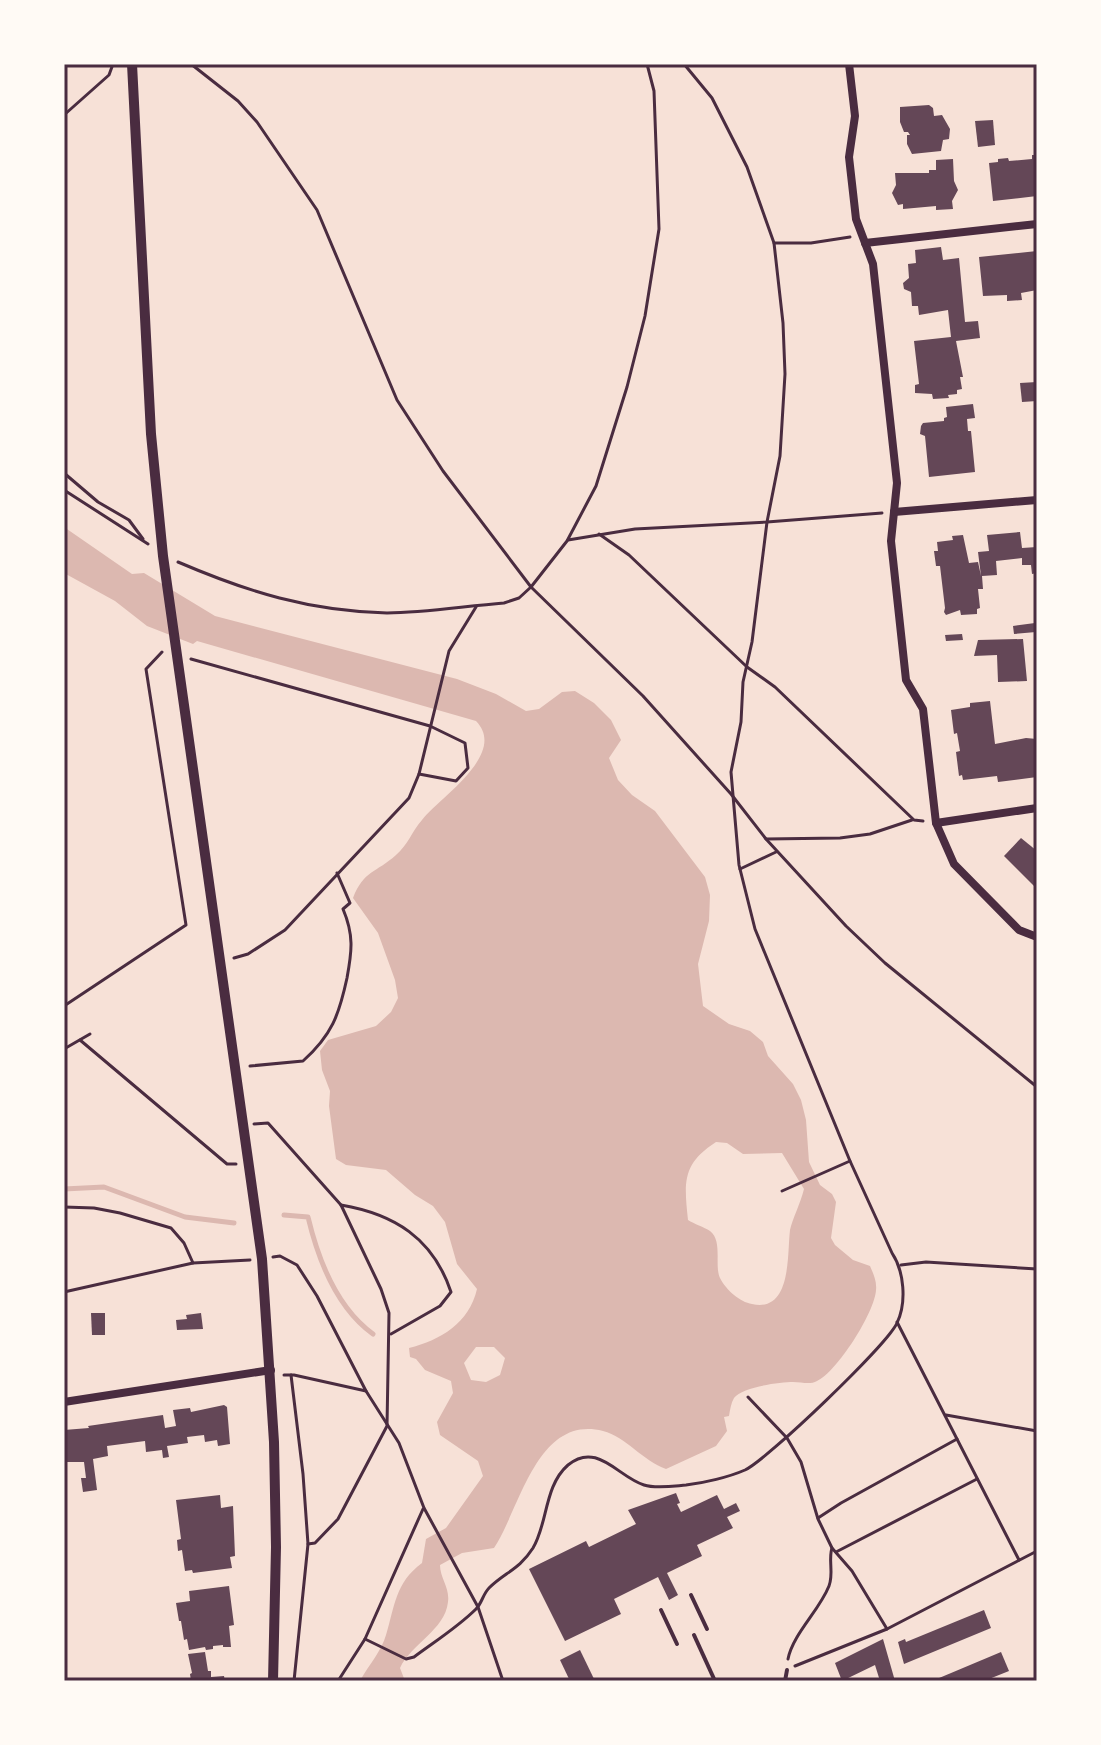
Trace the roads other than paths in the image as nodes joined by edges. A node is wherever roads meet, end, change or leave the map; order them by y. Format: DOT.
graph roads {
  1 [pos="132,64"];
  2 [pos="849,64"];
  3 [pos="1037,224"];
  4 [pos="864,239"];
  5 [pos="1037,500"];
  6 [pos="894,512"];
  7 [pos="1037,808"];
  8 [pos="936,823"];
  9 [pos="1037,937"];
  10 [pos="271,1373"];
  11 [pos="64,1402"];
  12 [pos="691,1595"];
  13 [pos="661,1610"];
  14 [pos="707,1629"];
  15 [pos="694,1635"];
  16 [pos="677,1644"];
  17 [pos="787,1670"];
  18 [pos="714,1680"];
  19 [pos="273,1681"];
  20 [pos="785,1681"];
  1 -- 10 [label="street"];
  2 -- 4 [label="street"];
  3 -- 4 [label="street"];
  4 -- 6 [label="street"];
  5 -- 6 [label="street"];
  6 -- 8 [label="street"];
  7 -- 8 [label="street"];
  8 -- 9 [label="street"];
  10 -- 11 [label="street"];
  10 -- 19 [label="street"];
  12 -- 14 [label="lane"];
  13 -- 16 [label="lane"];
  15 -- 18 [label="lane"];
  17 -- 20 [label="lane"];
}
